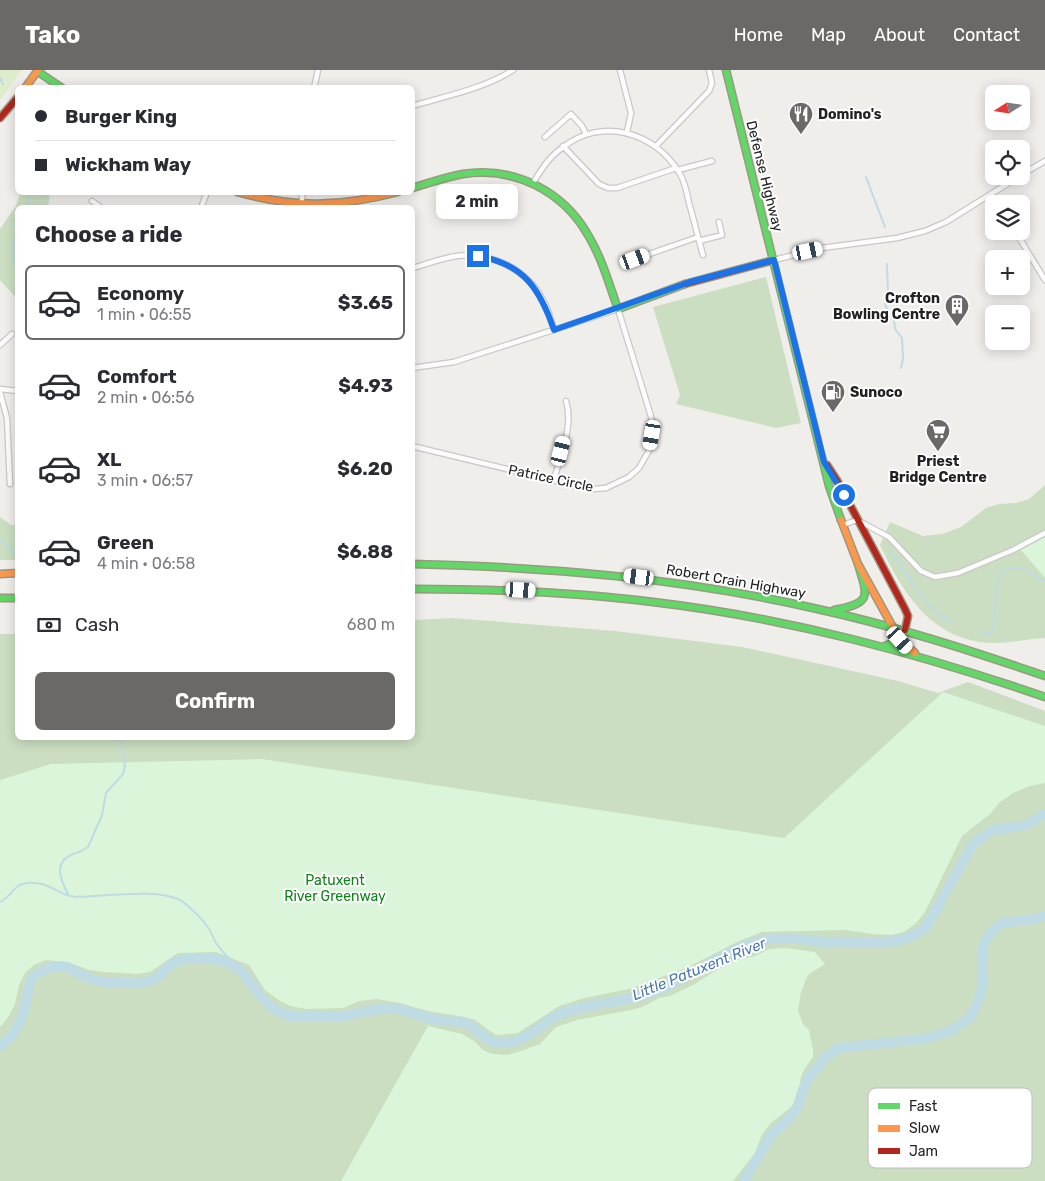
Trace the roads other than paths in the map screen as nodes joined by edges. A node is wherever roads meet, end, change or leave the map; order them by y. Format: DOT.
graph roads {
  1 [pos="37,70"];
  2 [pos="318,70"];
  3 [pos="513,70"];
  4 [pos="620,70"];
  5 [pos="709,70"];
  6 [pos="726,70"];
  7 [pos="26,85"];
  8 [pos="58,85"];
  9 [pos="315,85"];
  10 [pos="15,100"];
  11 [pos="415,105"];
  12 [pos="0,118"];
  13 [pos="626,132"];
  14 [pos="586,134"];
  15 [pos="545,137"];
  16 [pos="564,146"];
  17 [pos="656,146"];
  18 [pos="712,161"];
  19 [pos="1045,161"];
  20 [pos="677,169"];
  21 [pos="1030,170"];
  22 [pos="532,183"];
  23 [pos="1006,185"];
  24 [pos="415,187"];
  25 [pos="992,193"];
  26 [pos="248,195"];
  27 [pos="302,195"];
  28 [pos="386,195"];
  29 [pos="92,200"];
  30 [pos="98,205"];
  31 [pos="302,205"];
  32 [pos="329,205"];
  33 [pos="329,205"];
  34 [pos="719,222"];
  35 [pos="699,239"];
  36 [pos="1021,240"];
  37 [pos="703,255"];
  38 [pos="635,259"];
  39 [pos="774,260"];
  40 [pos="415,267"];
  41 [pos="1045,280"];
  42 [pos="618,308"];
  43 [pos="554,330"];
  44 [pos="12,334"];
  45 [pos="0,345"];
  46 [pos="415,368"];
  47 [pos="0,391"];
  48 [pos="15,391"];
  49 [pos="566,401"];
  50 [pos="415,447"];
  51 [pos="824,462"];
  52 [pos="554,480"];
  53 [pos="10,484"];
  54 [pos="857,520"];
  55 [pos="843,525"];
  56 [pos="1045,533"];
  57 [pos="415,564"];
  58 [pos="858,564"];
  59 [pos="15,573"];
  60 [pos="0,574"];
  61 [pos="415,589"];
  62 [pos="0,598"];
  63 [pos="15,598"];
  64 [pos="830,611"];
  65 [pos="892,626"];
  66 [pos="905,630"];
  67 [pos="900,640"];
  68 [pos="885,646"];
  69 [pos="919,655"];
  70 [pos="1045,676"];
  71 [pos="1045,697"];
  1 -- 7 [label="main road"];
  1 -- 8 [label="main road"];
  2 -- 9 [label="street"];
  3 -- 11 [label="street"];
  4 -- 13 [label="street"];
  5 -- 17 [label="street"];
  6 -- 39 [label="main road, Defense Highway"];
  10 -- 12 [label="main road"];
  13 -- 14 [label="street"];
  13 -- 17 [label="street"];
  14 -- 15 [label="street"];
  14 -- 16 [label="street"];
  16 -- 20 [label="street"];
  16 -- 22 [label="street"];
  17 -- 20 [label="street"];
  18 -- 20 [label="street"];
  19 -- 21 [label="street"];
  20 -- 35 [label="street"];
  22 -- 24 [label="main road"];
  22 -- 42 [label="main road"];
  23 -- 25 [label="street"];
  25 -- 39 [label="street"];
  26 -- 31 [label="main road"];
  27 -- 31 [label="street"];
  28 -- 32 [label="main road"];
  29 -- 30 [label="street"];
  31 -- 33 [label="main road"];
  34 -- 35 [label="street"];
  35 -- 37 [label="street"];
  35 -- 38 [label="street"];
  36 -- 41 [label="street"];
  39 -- 42 [label="main road"];
  39 -- 51 [label="main road, Defense Highway"];
  40 -- 43 [label="street"];
  42 -- 43 [label="street"];
  42 -- 52 [label="street, Patrice Circle"];
  43 -- 46 [label="street"];
  44 -- 45 [label="street"];
  47 -- 48 [label="street"];
  47 -- 53 [label="street"];
  49 -- 52 [label="street"];
  50 -- 52 [label="street, Patrice Circle"];
  51 -- 54 [label="main road, Defense Highway"];
  51 -- 55 [label="main road, Defense Highway"];
  54 -- 55 [label="street"];
  54 -- 56 [label="street"];
  54 -- 66 [label="main road, Defense Highway"];
  55 -- 58 [label="main road, Defense Highway"];
  57 -- 64 [label="main road, Robert Crain Highway"];
  58 -- 64 [label="main road"];
  58 -- 65 [label="main road, Defense Highway"];
  59 -- 60 [label="main road"];
  61 -- 68 [label="main road"];
  62 -- 63 [label="main road"];
  64 -- 65 [label="main road, Robert Crain Highway"];
  65 -- 66 [label="main road, Robert Crain Highway"];
  65 -- 67 [label="main road, Defense Highway"];
  66 -- 67 [label="main road"];
  66 -- 70 [label="main road, Robert Crain Highway"];
  67 -- 68 [label="main road"];
  67 -- 69 [label="main road, Defense Highway"];
  68 -- 69 [label="main road"];
  69 -- 71 [label="main road"];
}
